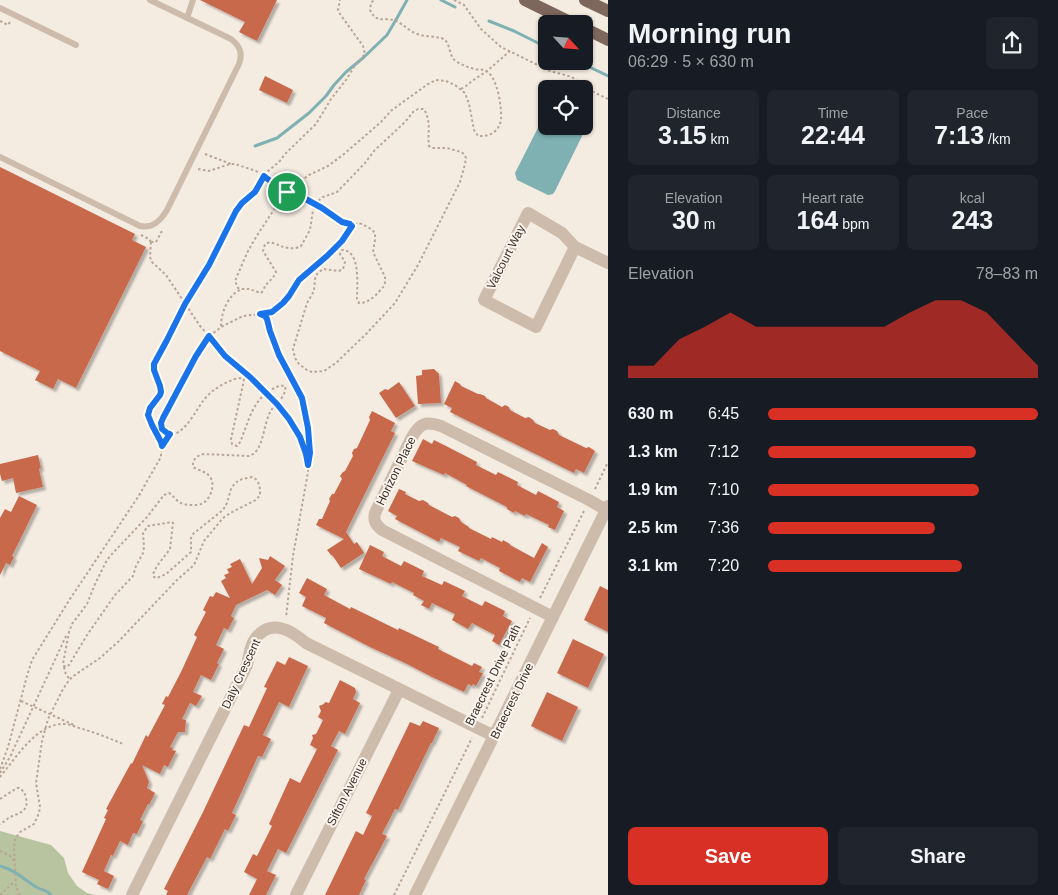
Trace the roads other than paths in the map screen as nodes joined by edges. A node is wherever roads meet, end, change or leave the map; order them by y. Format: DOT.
graph roads {
  1 [pos="150,0"];
  2 [pos="193,0"];
  3 [pos="525,0"];
  4 [pos="585,0"];
  5 [pos="0,8"];
  6 [pos="608,11"];
  7 [pos="556,15"];
  8 [pos="187,18"];
  9 [pos="593,32"];
  10 [pos="608,40"];
  11 [pos="76,45"];
  12 [pos="0,157"];
  13 [pos="575,247"];
  14 [pos="608,263"];
  15 [pos="607,509"];
  16 [pos="553,617"];
  17 [pos="398,690"];
  18 [pos="494,736"];
  19 [pos="132,895"];
  20 [pos="296,895"];
  21 [pos="415,895"];
  1 -- 8 [label="lane"];
  2 -- 8 [label="lane"];
  3 -- 7 [label="main road"];
  4 -- 6 [label="main road"];
  5 -- 11 [label="lane"];
  8 -- 12 [label="lane"];
  9 -- 10 [label="main road"];
  13 -- 13 [label="street, Valcourt Way"];
  13 -- 14 [label="street, Valcourt Way"];
  15 -- 16 [label="street, Braecrest Drive"];
  15 -- 16 [label="street, Horizon Place"];
  16 -- 18 [label="street, Braecrest Drive"];
  17 -- 18 [label="street, Daly Crescent"];
  17 -- 19 [label="street, Daly Crescent"];
  17 -- 20 [label="street, Sifton Avenue"];
  18 -- 21 [label="street, Braecrest Drive"];
}
